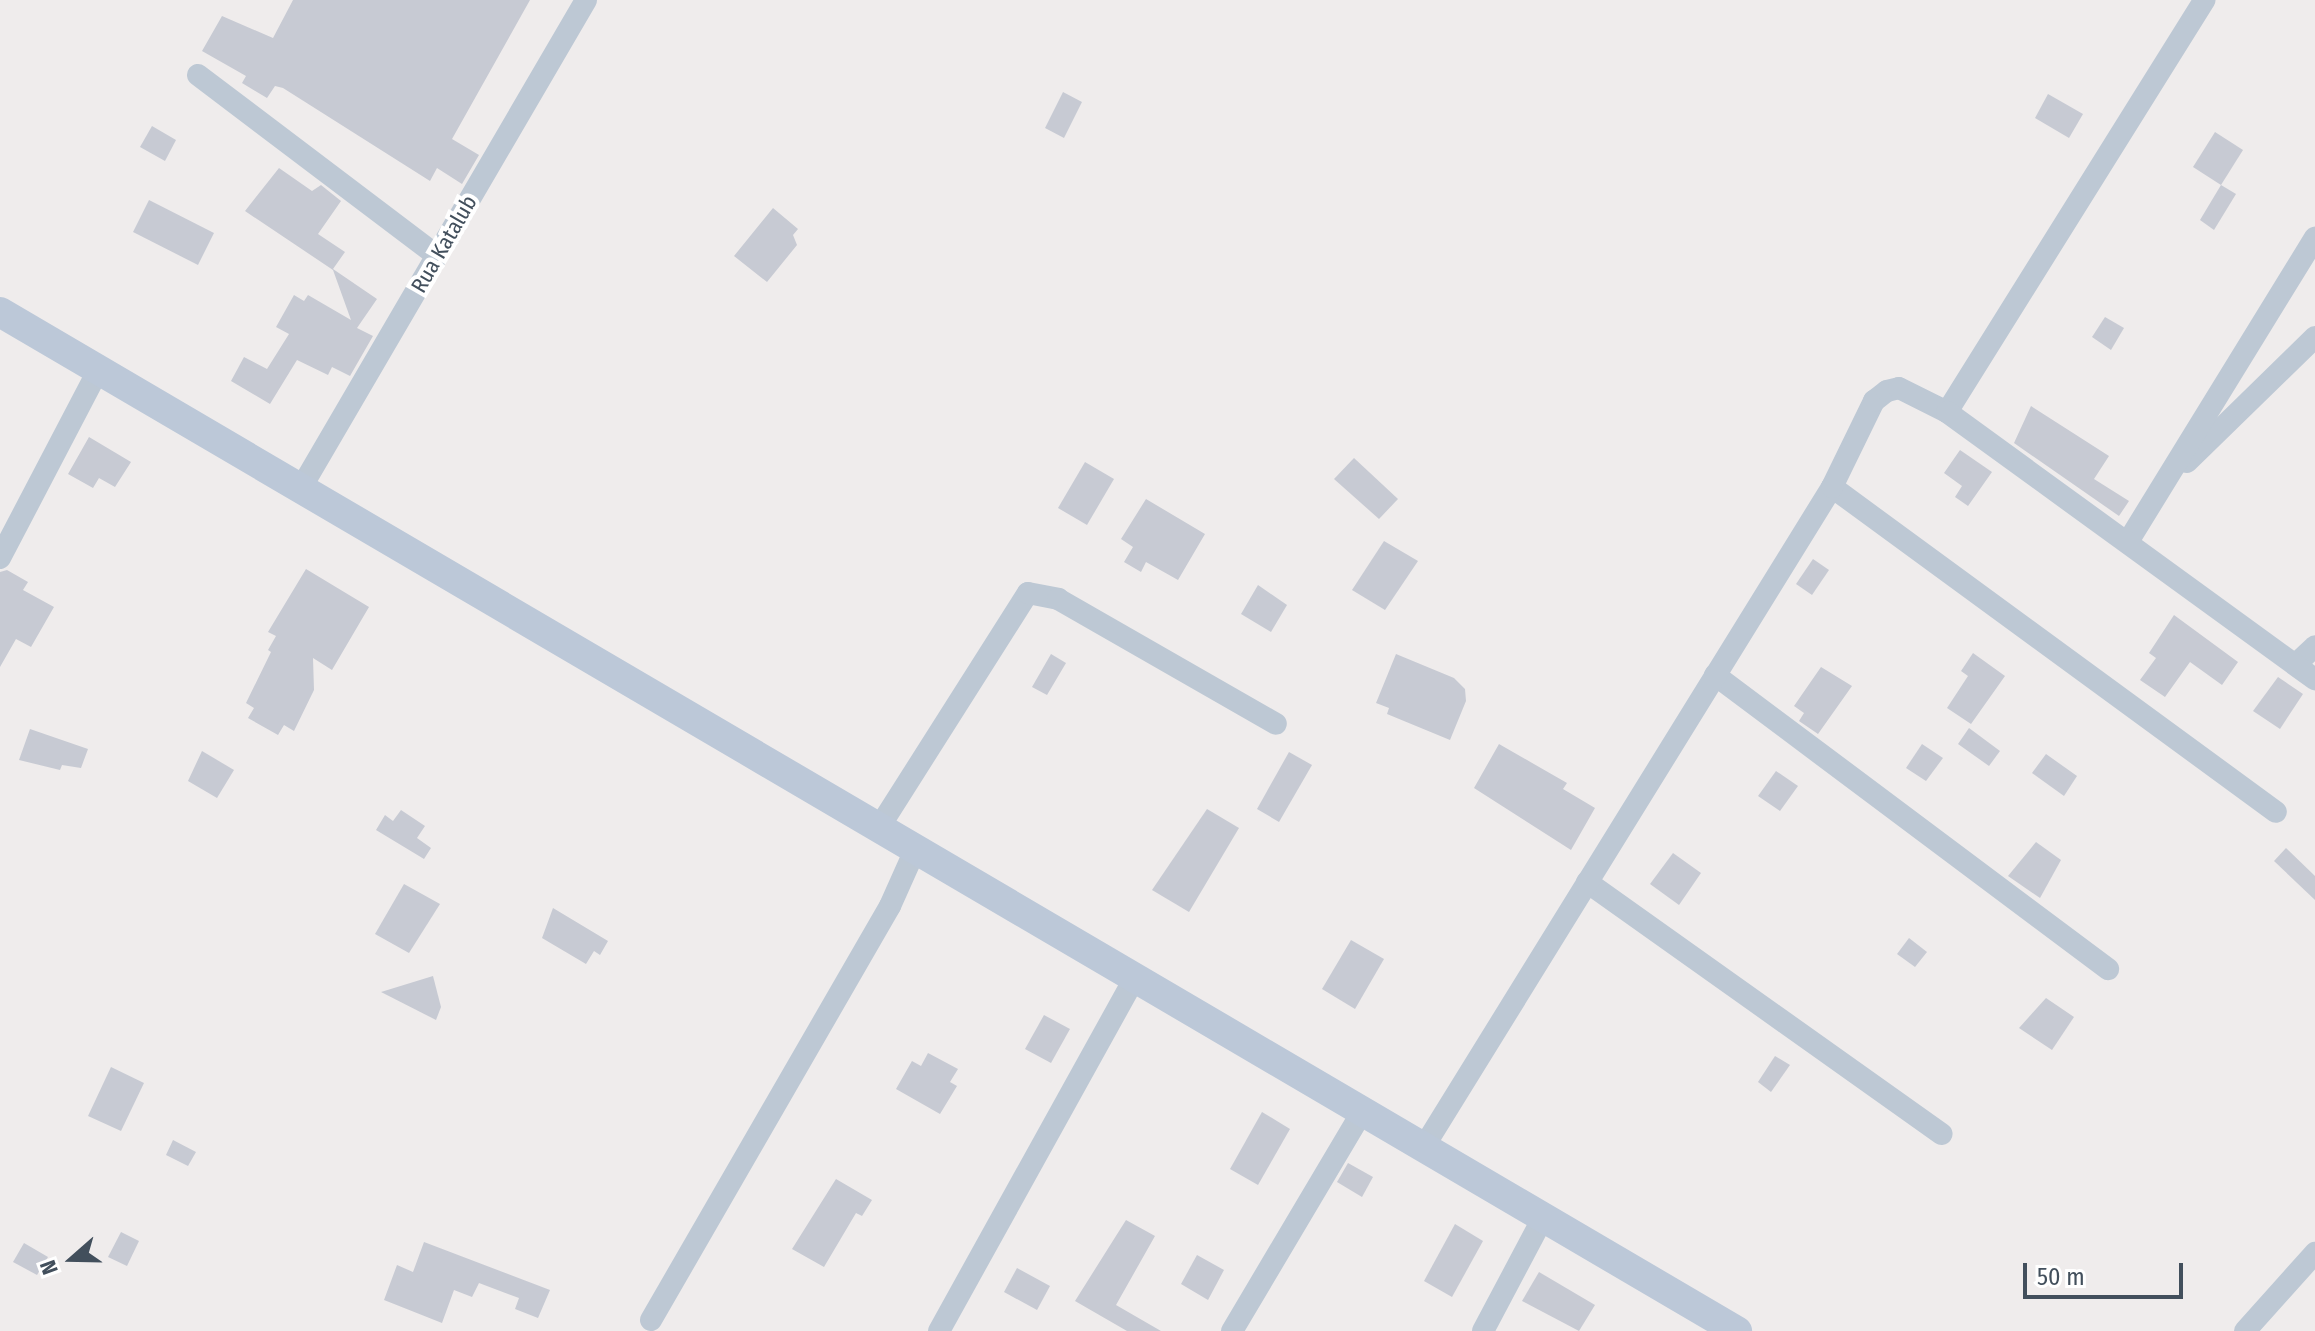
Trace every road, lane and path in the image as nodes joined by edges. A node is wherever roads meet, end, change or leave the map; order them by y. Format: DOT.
graph roads {
  1 [pos="586,0"];
  2 [pos="2204,0"];
  3 [pos="198,75"];
  4 [pos="2315,238"];
  5 [pos="437,256"];
  6 [pos="0,312"];
  7 [pos="2315,337"];
  8 [pos="99,369"];
  9 [pos="1947,412"];
  10 [pos="2163,485"];
  11 [pos="1832,487"];
  12 [pos="301,488"];
  13 [pos="2129,540"];
  14 [pos="0,558"];
  15 [pos="2315,646"];
  16 [pos="2296,664"];
  17 [pos="1715,675"];
  18 [pos="2315,679"];
  19 [pos="1276,724"];
  20 [pos="2276,812"];
  21 [pos="880,826"];
  22 [pos="915,850"];
  23 [pos="1587,882"];
  24 [pos="2108,969"];
  25 [pos="1136,976"];
  26 [pos="1364,1109"];
  27 [pos="1941,1134"];
  28 [pos="1425,1145"];
  29 [pos="1544,1216"];
  30 [pos="2315,1253"];
  31 [pos="651,1320"];
  32 [pos="939,1331"];
  33 [pos="1232,1331"];
  34 [pos="1483,1331"];
  35 [pos="1737,1331"];
  36 [pos="2245,1331"];
  1 -- 5 [label="street, Rua Katalub"];
  2 -- 9 [label="street"];
  3 -- 5 [label="street"];
  4 -- 10 [label="street"];
  5 -- 12 [label="street, Rua Katalub"];
  6 -- 8 [label="main road"];
  7 -- 10 [label="street"];
  8 -- 12 [label="main road"];
  8 -- 14 [label="street"];
  9 -- 11 [label="street"];
  9 -- 13 [label="street"];
  10 -- 13 [label="street"];
  11 -- 17 [label="street"];
  11 -- 20 [label="street"];
  12 -- 21 [label="main road"];
  13 -- 16 [label="street"];
  15 -- 16 [label="street"];
  16 -- 18 [label="street"];
  17 -- 23 [label="street"];
  17 -- 24 [label="street"];
  19 -- 21 [label="street"];
  21 -- 22 [label="main road"];
  22 -- 25 [label="main road"];
  22 -- 31 [label="street"];
  23 -- 27 [label="street"];
  23 -- 28 [label="street"];
  25 -- 26 [label="main road"];
  25 -- 32 [label="street"];
  26 -- 28 [label="main road"];
  26 -- 33 [label="street"];
  28 -- 29 [label="main road"];
  29 -- 34 [label="street"];
  29 -- 35 [label="main road"];
  30 -- 36 [label="street"];
}
